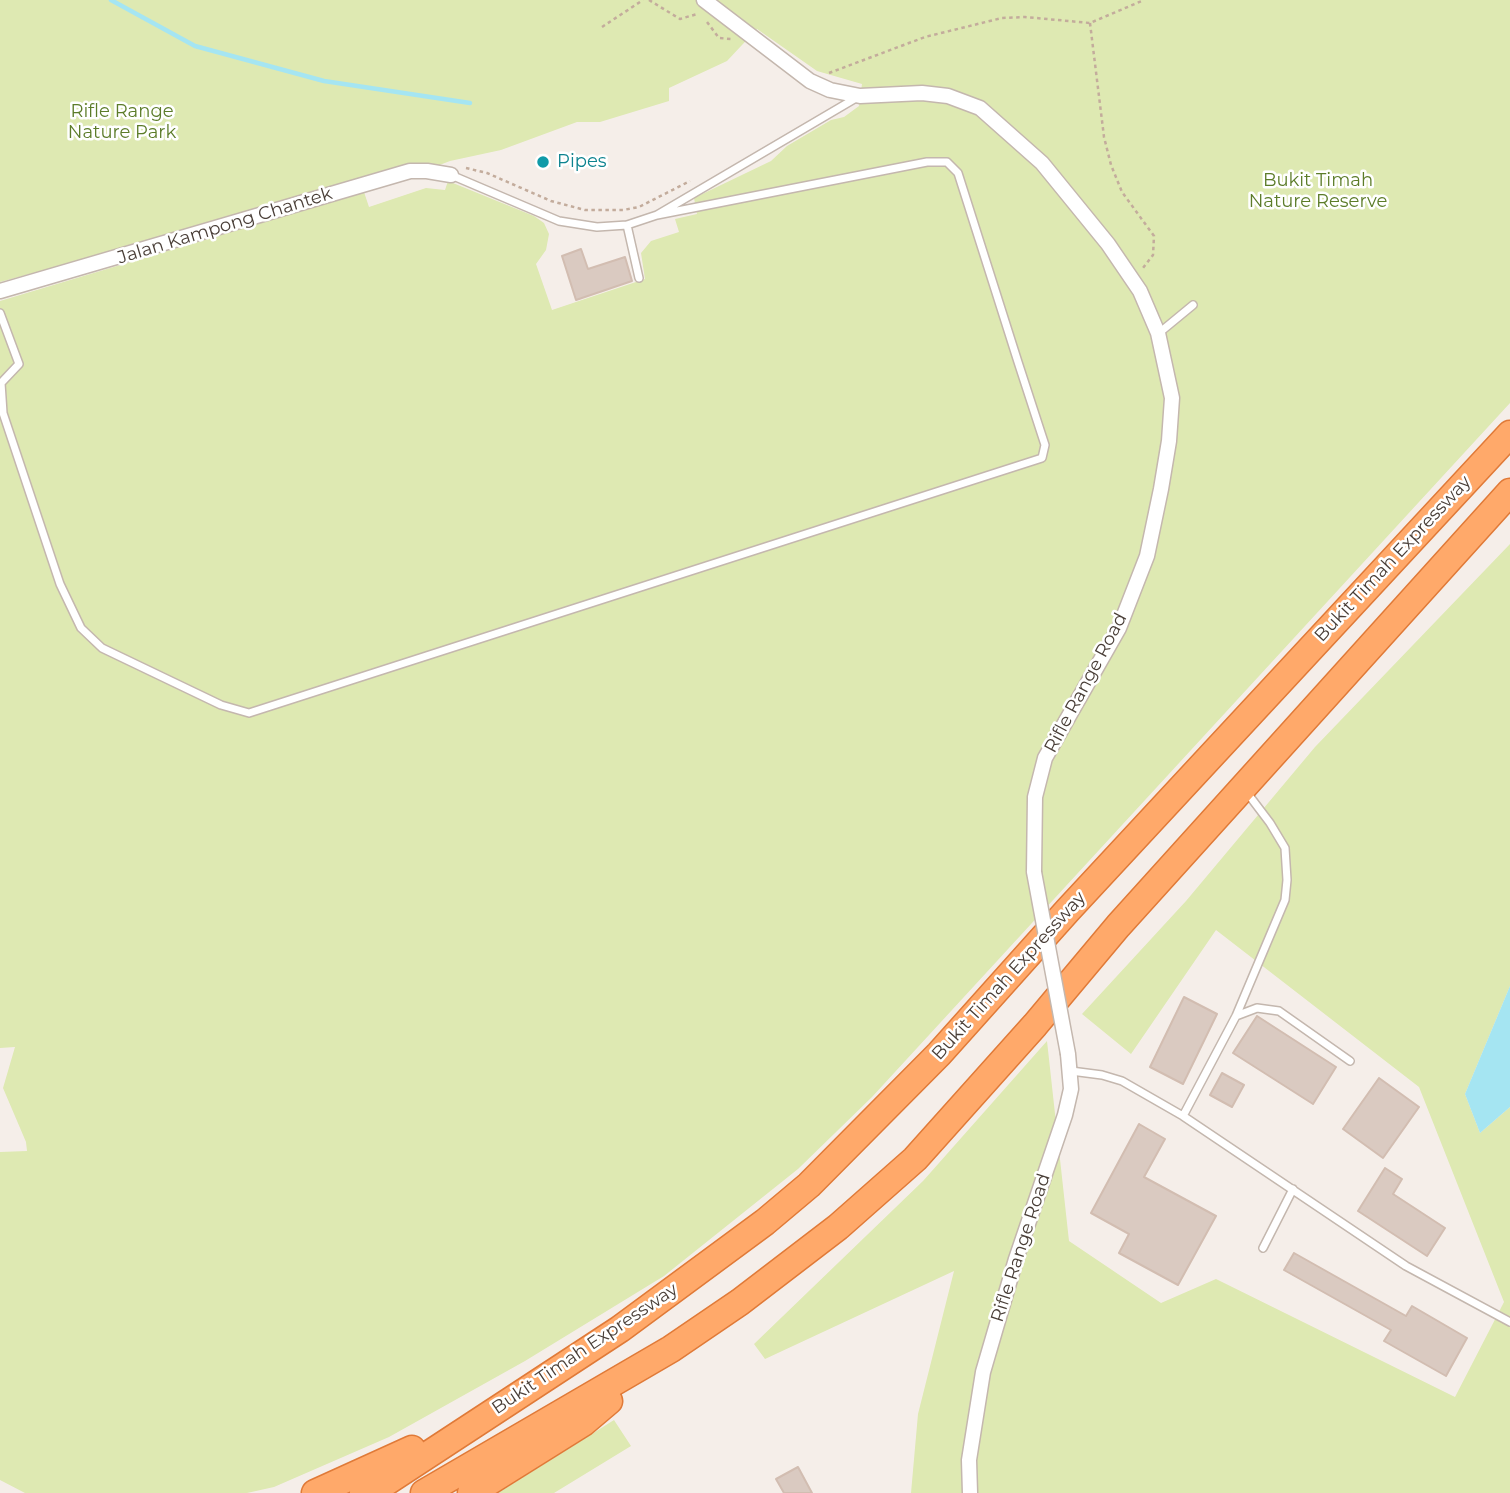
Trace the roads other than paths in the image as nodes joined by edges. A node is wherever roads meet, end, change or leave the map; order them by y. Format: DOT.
graph roads {
  1 [pos="704,0"];
  2 [pos="860,96"];
  3 [pos="449,174"];
  4 [pos="657,215"];
  5 [pos="627,225"];
  6 [pos="639,278"];
  7 [pos="0,291"];
  8 [pos="1193,305"];
  9 [pos="0,313"];
  10 [pos="1158,333"];
  11 [pos="1510,433"];
  12 [pos="1510,492"];
  13 [pos="1243,787"];
  14 [pos="1236,1016"];
  15 [pos="1350,1061"];
  16 [pos="1071,1070"];
  17 [pos="1183,1116"];
  18 [pos="1293,1189"];
  19 [pos="1263,1248"];
  20 [pos="1510,1322"];
  21 [pos="630,1375"];
  22 [pos="443,1444"];
  23 [pos="315,1493"];
  24 [pos="363,1493"];
  25 [pos="424,1493"];
  26 [pos="471,1493"];
  27 [pos="970,1493"];
  1 -- 2 [label="street, Rifle Range Road"];
  2 -- 4 [label="lane"];
  2 -- 10 [label="street, Rifle Range Road"];
  3 -- 5 [label="lane"];
  3 -- 7 [label="street, Jalan Kampong Chantek"];
  4 -- 5 [label="lane"];
  4 -- 9 [label="lane"];
  5 -- 6 [label="lane"];
  8 -- 10 [label="lane"];
  10 -- 16 [label="street, Rifle Range Road, bridge"];
  11 -- 22 [label="highway, Bukit Timah Expressway"];
  12 -- 13 [label="highway"];
  13 -- 14 [label="lane"];
  13 -- 21 [label="highway"];
  14 -- 15 [label="lane"];
  14 -- 17 [label="lane"];
  16 -- 17 [label="lane"];
  16 -- 27 [label="street, Rifle Range Road"];
  17 -- 18 [label="lane"];
  18 -- 19 [label="lane"];
  18 -- 20 [label="lane"];
  21 -- 25 [label="highway"];
  21 -- 26 [label="highway"];
  22 -- 23 [label="highway"];
  22 -- 24 [label="highway, Bukit Timah Expressway"];
}
